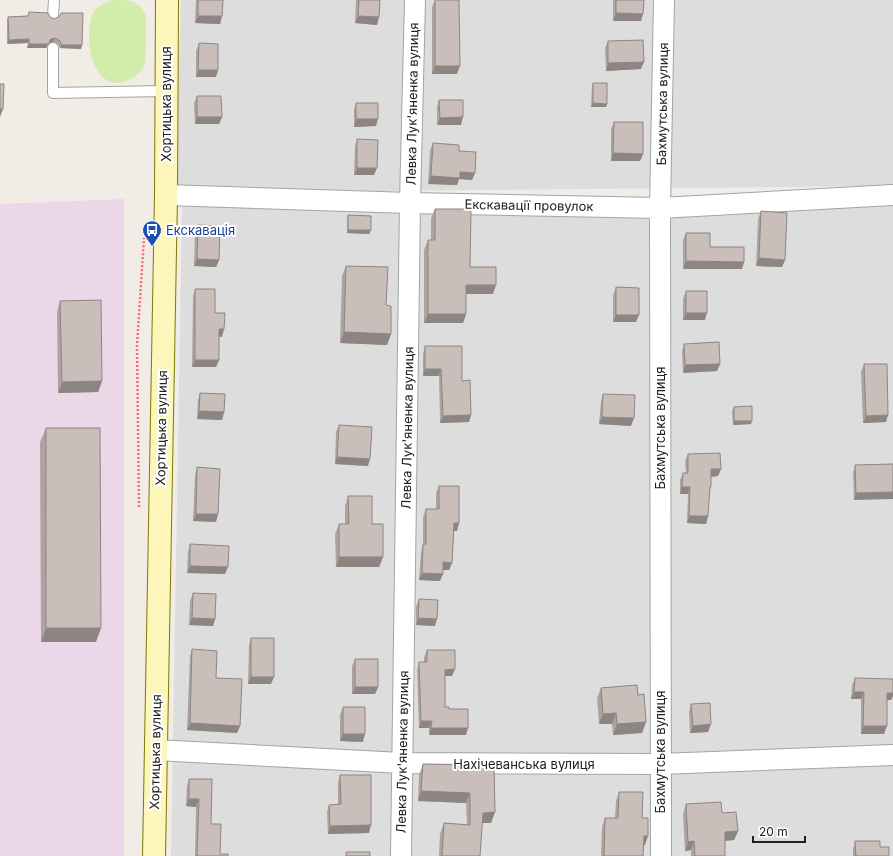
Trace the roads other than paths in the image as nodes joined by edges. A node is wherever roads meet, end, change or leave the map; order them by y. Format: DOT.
graph roads {
  1 [pos="54,0"];
  2 [pos="167,0"];
  3 [pos="415,0"];
  4 [pos="664,0"];
  5 [pos="53,16"];
  6 [pos="53,48"];
  7 [pos="166,91"];
  8 [pos="166,195"];
  9 [pos="893,195"];
  10 [pos="410,203"];
  11 [pos="660,208"];
  12 [pos="155,750"];
  13 [pos="893,754"];
  14 [pos="402,764"];
  15 [pos="660,764"];
  16 [pos="154,856"];
  17 [pos="401,856"];
  18 [pos="661,856"];
  1 -- 5 [label="lane"];
  2 -- 7 [label="street, Хортицька вулиця"];
  3 -- 10 [label="street, Левка Лук'яненка вулиця"];
  4 -- 11 [label="street, Бахмутська вулиця"];
  6 -- 7 [label="lane"];
  7 -- 8 [label="street, Хортицька вулиця"];
  8 -- 10 [label="street, Екскавації провулок"];
  8 -- 12 [label="street, Хортицька вулиця"];
  9 -- 11 [label="street, Екскавації провулок"];
  10 -- 11 [label="street, Екскавації провулок"];
  10 -- 14 [label="street, Левка Лук'яненка вулиця"];
  11 -- 15 [label="street, Бахмутська вулиця"];
  12 -- 14 [label="street, Нахічеванська вулиця"];
  12 -- 16 [label="street, Хортицька вулиця"];
  13 -- 15 [label="street, Нахічеванська вулиця"];
  14 -- 15 [label="street, Нахічеванська вулиця"];
  14 -- 17 [label="street, Левка Лук'яненка вулиця"];
  15 -- 18 [label="street, Бахмутська вулиця"];
}
